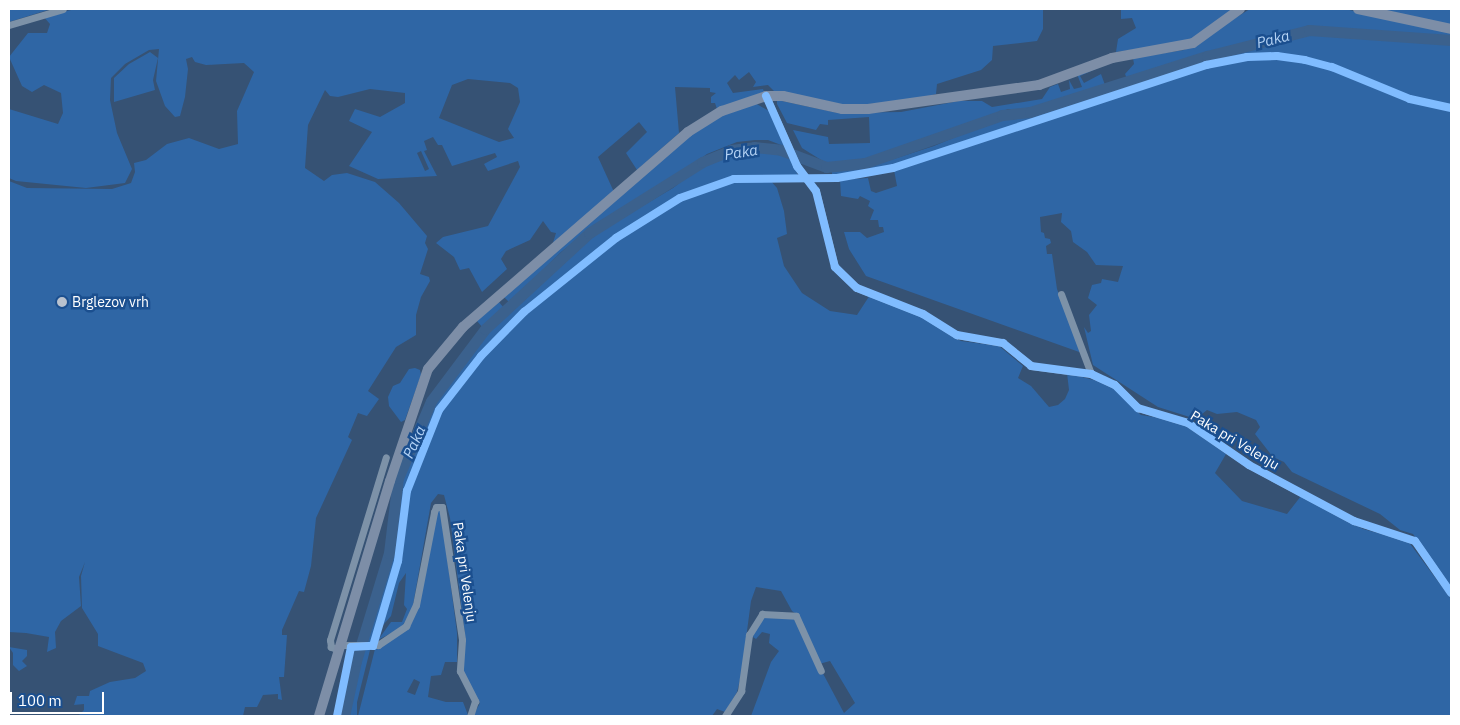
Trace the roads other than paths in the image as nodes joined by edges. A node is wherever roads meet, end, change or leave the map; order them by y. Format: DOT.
graph roads {
  1 [pos="63,9"];
  2 [pos="1240,9"];
  3 [pos="1358,9"];
  4 [pos="9,25"];
  5 [pos="1451,29"];
  6 [pos="766,96"];
  7 [pos="1061,294"];
  8 [pos="1091,374"];
  9 [pos="386,457"];
  10 [pos="1451,593"];
  11 [pos="340,648"];
  12 [pos="821,671"];
  13 [pos="319,716"];
  14 [pos="470,716"];
  15 [pos="725,716"];
  1 -- 4 [label="street"];
  2 -- 6 [label="main road"];
  3 -- 5 [label="main road"];
  6 -- 8 [label="street, Paka pri Velenju"];
  6 -- 11 [label="main road"];
  7 -- 8 [label="street"];
  8 -- 10 [label="street, Paka pri Velenju"];
  9 -- 11 [label="street"];
  11 -- 13 [label="main road"];
  11 -- 14 [label="street, Paka pri Velenju"];
  12 -- 15 [label="street"];
}
